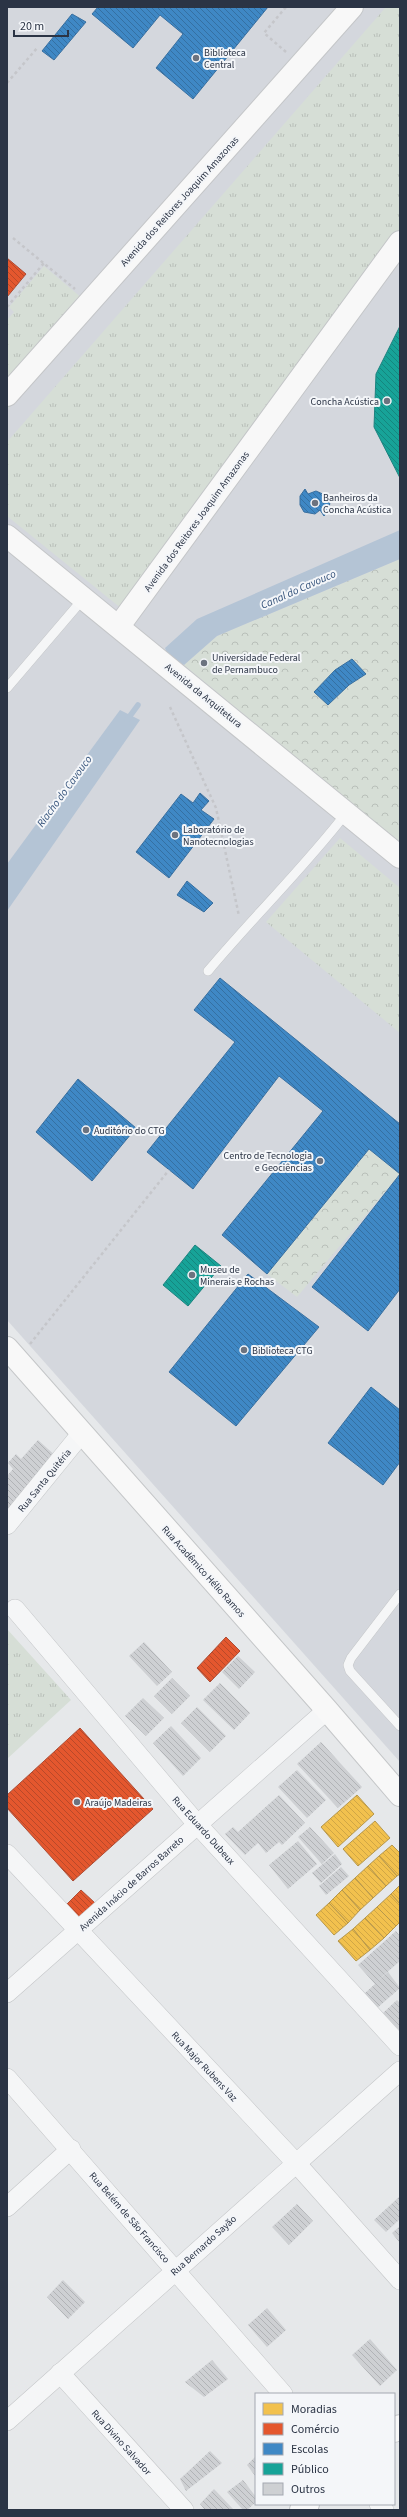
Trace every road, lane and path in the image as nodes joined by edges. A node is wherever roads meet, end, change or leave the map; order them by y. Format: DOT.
graph roads {
  1 [pos="286,7"];
  2 [pos="352,7"];
  3 [pos="38,47"];
  4 [pos="301,64"];
  5 [pos="7,83"];
  6 [pos="13,238"];
  7 [pos="400,242"];
  8 [pos="44,263"];
  9 [pos="89,301"];
  10 [pos="7,307"];
  11 [pos="7,396"];
  12 [pos="7,536"];
  13 [pos="84,598"];
  14 [pos="119,626"];
  15 [pos="7,688"];
  16 [pos="170,707"];
  17 [pos="347,812"];
  18 [pos="400,857"];
  19 [pos="242,930"];
  20 [pos="208,971"];
  21 [pos="169,1170"];
  22 [pos="12,1354"];
  23 [pos="81,1434"];
  24 [pos="7,1525"];
  25 [pos="400,1594"];
  26 [pos="15,1609"];
  27 [pos="327,1710"];
  28 [pos="400,1726"];
  29 [pos="400,1795"];
  30 [pos="197,1824"];
  31 [pos="7,1854"];
  32 [pos="77,1931"];
  33 [pos="7,1993"];
  34 [pos="400,2046"];
  35 [pos="400,2071"];
  36 [pos="7,2078"];
  37 [pos="71,2149"];
  38 [pos="296,2163"];
  39 [pos="7,2207"];
  40 [pos="176,2269"];
  41 [pos="400,2280"];
  42 [pos="60,2374"];
  43 [pos="282,2393"];
  44 [pos="7,2421"];
  45 [pos="184,2510"];
  1 -- 4 [label="path"];
  2 -- 4 [label="street, Avenida dos Reitores Joaquim Amazonas"];
  3 -- 5 [label="path"];
  4 -- 9 [label="street, Avenida dos Reitores Joaquim Amazonas"];
  6 -- 8 [label="path"];
  7 -- 14 [label="street, Avenida dos Reitores Joaquim Amazonas"];
  8 -- 9 [label="path"];
  8 -- 10 [label="path"];
  9 -- 11 [label="street, Avenida dos Reitores Joaquim Amazonas"];
  12 -- 13 [label="street, Avenida da Arquitetura"];
  13 -- 14 [label="street, Avenida da Arquitetura"];
  13 -- 15 [label="lane"];
  14 -- 17 [label="street, Avenida da Arquitetura"];
  16 -- 19 [label="path"];
  17 -- 18 [label="street, Avenida da Arquitetura"];
  17 -- 19 [label="lane"];
  19 -- 20 [label="lane"];
  21 -- 22 [label="path"];
  22 -- 23 [label="street, Rua Acadêmico Hélio Ramos"];
  23 -- 24 [label="street, Rua Santa Quitéria"];
  23 -- 27 [label="street, Rua Acadêmico Hélio Ramos"];
  25 -- 28 [label="lane"];
  26 -- 30 [label="street, Rua Eduardo Dubeux"];
  27 -- 29 [label="street, Rua Acadêmico Hélio Ramos"];
  27 -- 30 [label="street, Avenida Inácio de Barros Barreto"];
  30 -- 32 [label="street, Avenida Inácio de Barros Barreto"];
  30 -- 34 [label="street, Rua Eduardo Dubeux"];
  31 -- 32 [label="street, Rua Major Rubens Vaz"];
  32 -- 33 [label="street, Avenida Inácio de Barros Barreto"];
  32 -- 38 [label="street, Rua Major Rubens Vaz"];
  35 -- 38 [label="street, Rua Bernardo Sayão"];
  36 -- 37 [label="street, Rua Belém de São Francisco"];
  37 -- 39 [label="street"];
  37 -- 40 [label="street, Rua Belém de São Francisco"];
  38 -- 40 [label="street, Rua Bernardo Sayão"];
  38 -- 41 [label="street, Rua Major Rubens Vaz"];
  40 -- 42 [label="street, Rua Bernardo Sayão"];
  40 -- 43 [label="street, Rua Belém de São Francisco"];
  42 -- 44 [label="street, Rua Bernardo Sayão"];
  42 -- 45 [label="street, Rua Divino Salvador"];
}
